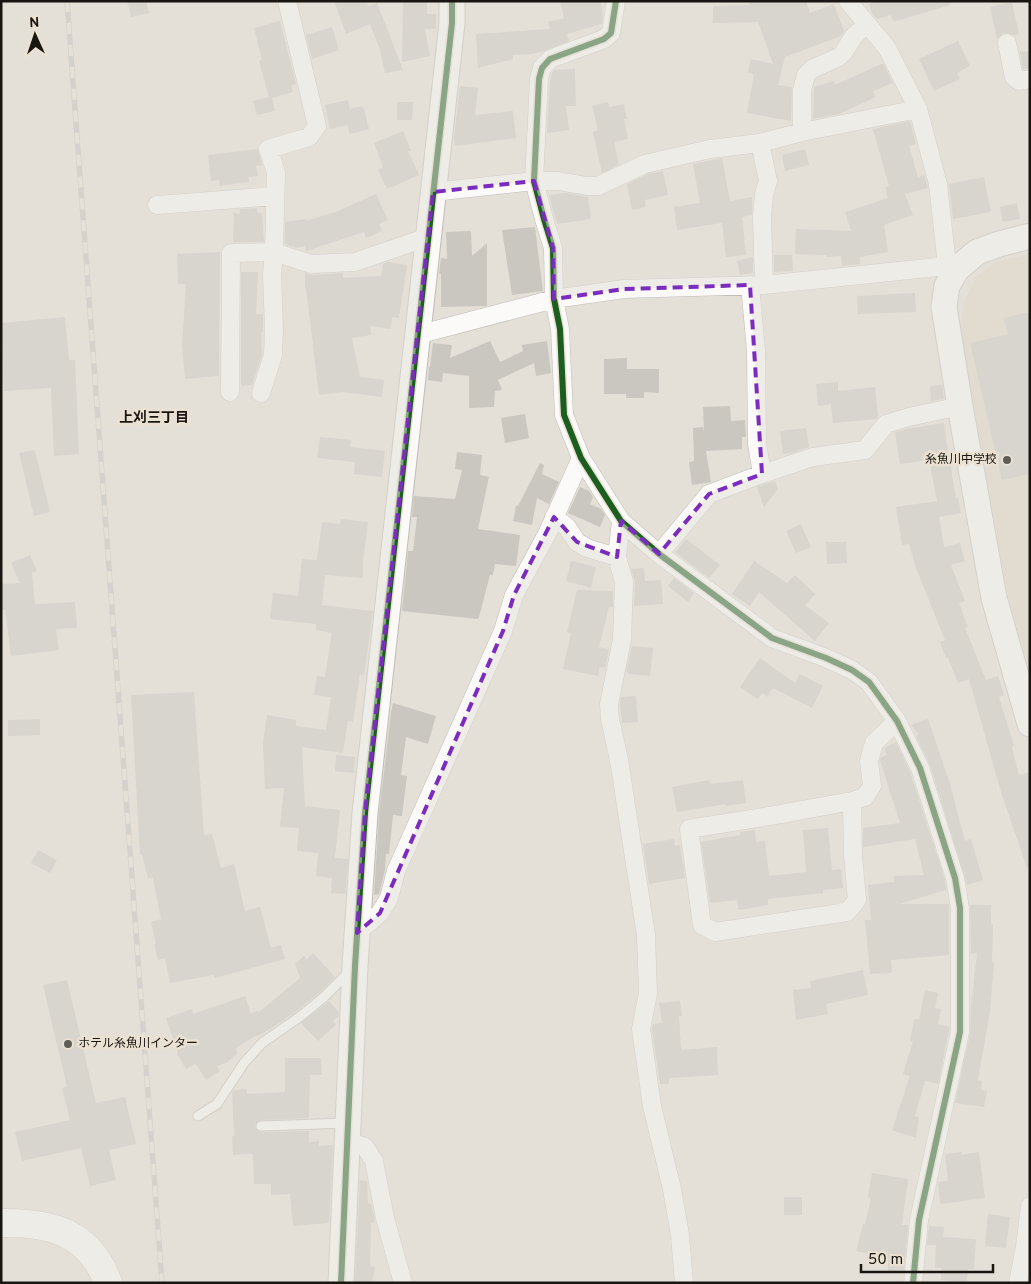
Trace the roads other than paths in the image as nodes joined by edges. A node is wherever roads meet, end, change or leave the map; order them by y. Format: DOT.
graph roads {
  1 [pos="452,1"];
  2 [pos="616,1"];
  3 [pos="848,1"];
  4 [pos="288,5"];
  5 [pos="867,24"];
  6 [pos="1008,43"];
  7 [pos="1030,78"];
  8 [pos="918,109"];
  9 [pos="802,132"];
  10 [pos="760,144"];
  11 [pos="534,181"];
  12 [pos="433,192"];
  13 [pos="276,196"];
  14 [pos="157,205"];
  15 [pos="1030,236"];
  16 [pos="428,237"];
  17 [pos="274,252"];
  18 [pos="952,267"];
  19 [pos="757,285"];
  20 [pos="554,299"];
  21 [pos="418,335"];
  22 [pos="230,392"];
  23 [pos="261,393"];
  24 [pos="960,406"];
  25 [pos="581,458"];
  26 [pos="762,474"];
  27 [pos="554,517"];
  28 [pos="622,521"];
  29 [pos="659,554"];
  30 [pos="617,558"];
  31 [pos="897,721"];
  32 [pos="1030,724"];
  33 [pos="852,801"];
  34 [pos="357,933"];
  35 [pos="355,966"];
  36 [pos="198,1116"];
  37 [pos="261,1126"];
  38 [pos="348,1132"];
  39 [pos="1030,1206"];
  40 [pos="1,1223"];
  41 [pos="108,1283"];
  42 [pos="341,1283"];
  43 [pos="403,1283"];
  44 [pos="684,1283"];
  45 [pos="913,1283"];
  46 [pos="1018,1283"];
  1 -- 12 [label="street"];
  2 -- 11 [label="street"];
  3 -- 5 [label="street"];
  4 -- 13 [label="street"];
  5 -- 8 [label="street"];
  5 -- 9 [label="street"];
  6 -- 7 [label="street"];
  8 -- 9 [label="street"];
  8 -- 18 [label="street"];
  9 -- 10 [label="street"];
  10 -- 11 [label="street"];
  10 -- 19 [label="street"];
  11 -- 12 [label="street"];
  11 -- 20 [label="street"];
  12 -- 16 [label="street"];
  13 -- 14 [label="street"];
  13 -- 17 [label="street"];
  15 -- 18 [label="street"];
  16 -- 17 [label="street"];
  16 -- 21 [label="street"];
  17 -- 22 [label="street"];
  17 -- 23 [label="street"];
  18 -- 19 [label="street"];
  18 -- 24 [label="street"];
  19 -- 20 [label="street"];
  19 -- 26 [label="street"];
  20 -- 21 [label="street"];
  20 -- 25 [label="street"];
  21 -- 34 [label="street"];
  24 -- 26 [label="street"];
  24 -- 32 [label="street"];
  25 -- 27 [label="street"];
  25 -- 28 [label="street"];
  26 -- 29 [label="street"];
  27 -- 30 [label="street"];
  27 -- 34 [label="street"];
  28 -- 29 [label="street"];
  28 -- 30 [label="street"];
  29 -- 31 [label="street"];
  30 -- 44 [label="street"];
  31 -- 33 [label="street"];
  31 -- 45 [label="street"];
  33 -- 33 [label="street"];
  34 -- 35 [label="street"];
  35 -- 36 [label="lane"];
  35 -- 38 [label="street"];
  37 -- 38 [label="lane"];
  38 -- 42 [label="street"];
  38 -- 43 [label="street"];
  39 -- 46 [label="street"];
  40 -- 41 [label="highway"];
}
